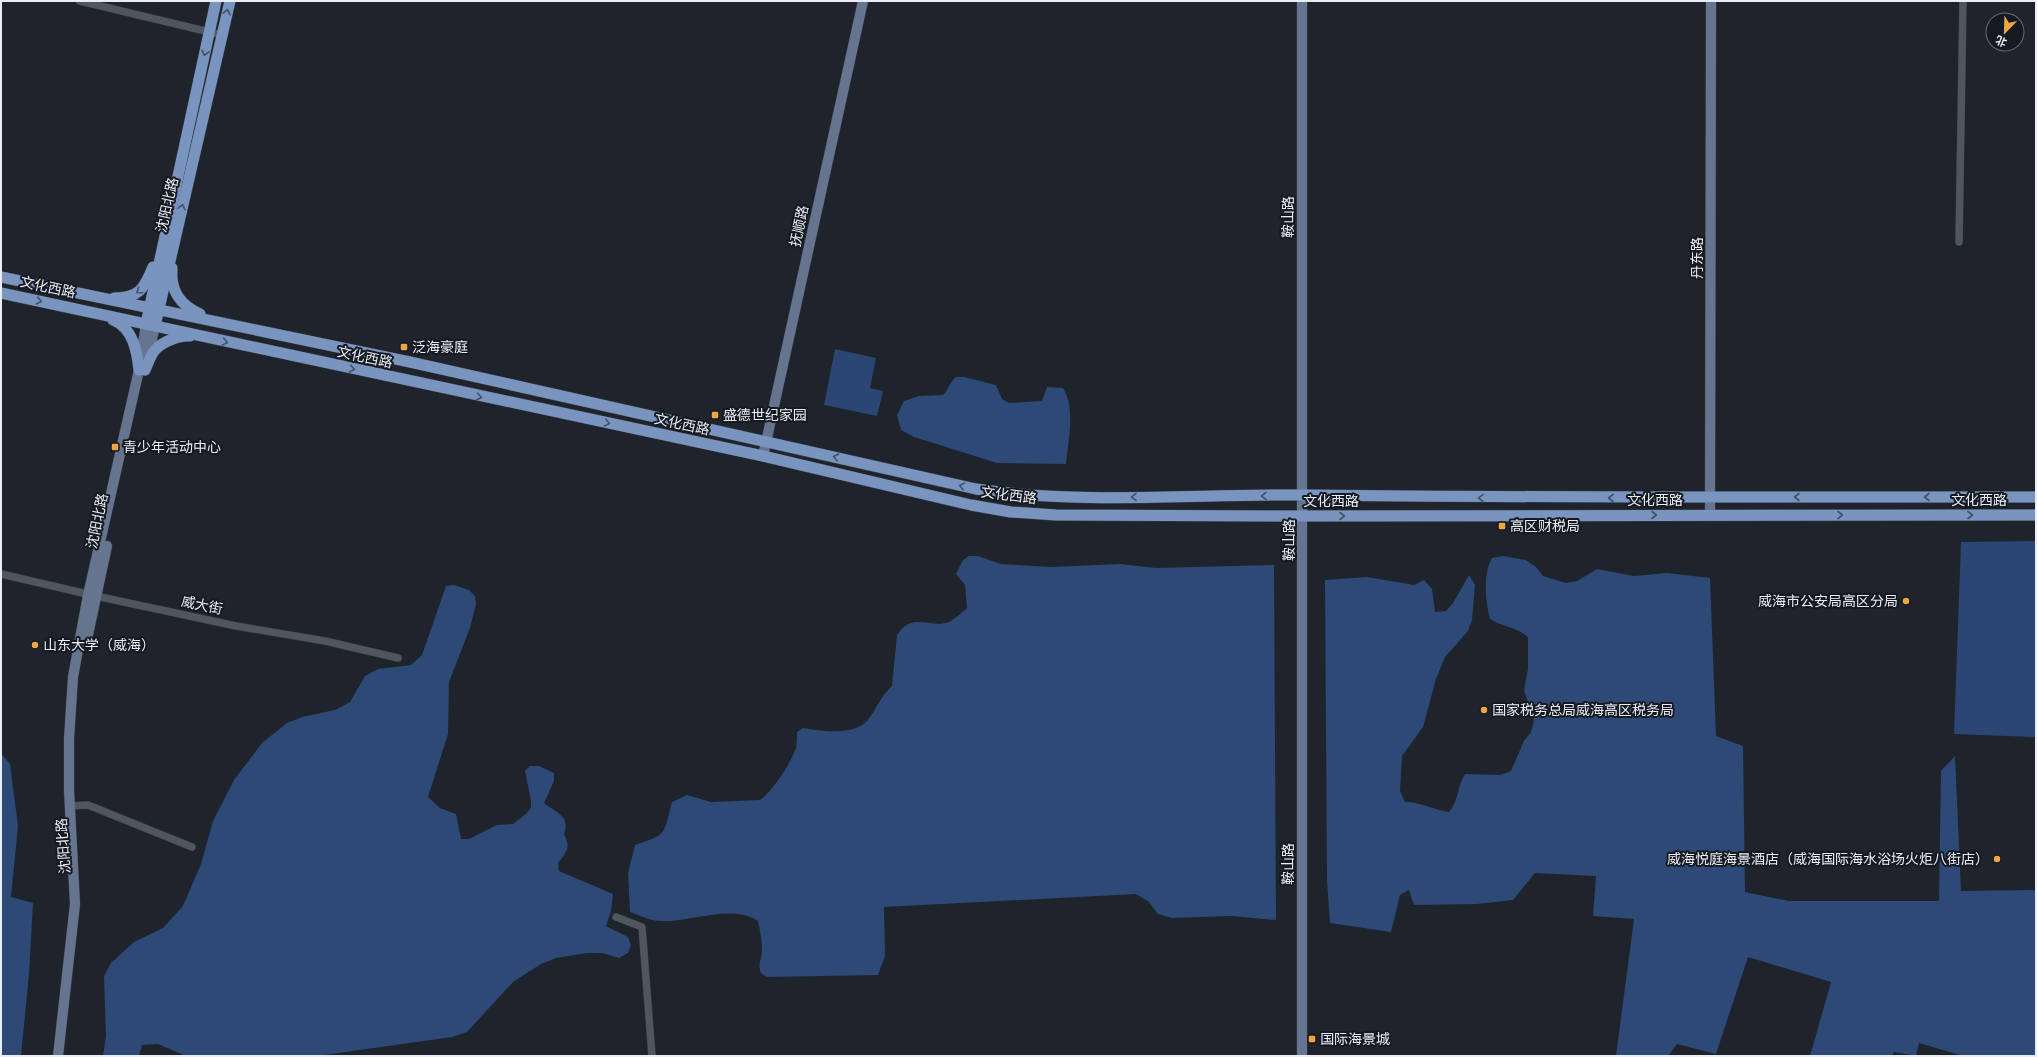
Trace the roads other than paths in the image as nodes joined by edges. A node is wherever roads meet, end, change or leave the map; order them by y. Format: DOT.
graph roads {
  1 [pos="80,1"];
  2 [pos="216,1"];
  3 [pos="230,1"];
  4 [pos="863,1"];
  5 [pos="1302,1"];
  6 [pos="1711,1"];
  7 [pos="1963,1"];
  8 [pos="209,31"];
  9 [pos="222,34"];
  10 [pos="1959,242"];
  11 [pos="168,245"];
  12 [pos="1,277"];
  13 [pos="1,293"];
  14 [pos="94,298"];
  15 [pos="154,309"];
  16 [pos="92,312"];
  17 [pos="215,321"];
  18 [pos="150,325"];
  19 [pos="209,338"];
  20 [pos="142,370"];
  21 [pos="768,442"];
  22 [pos="764,456"];
  23 [pos="1302,495"];
  24 [pos="1710,497"];
  25 [pos="2036,497"];
  26 [pos="1710,515"];
  27 [pos="2036,515"];
  28 [pos="1303,516"];
  29 [pos="1,574"];
  30 [pos="92,596"];
  31 [pos="398,658"];
  32 [pos="73,806"];
  33 [pos="192,847"];
  34 [pos="616,917"];
  35 [pos="58,1056"];
  36 [pos="64,1056"];
  37 [pos="652,1056"];
  38 [pos="1302,1056"];
  1 -- 8 [label="street"];
  2 -- 8 [label="main road, 沈阳北路"];
  9 -- 3 [label="main road, 沈阳北路, one-way"];
  4 -- 21 [label="main road, 抚顺路"];
  5 -- 23 [label="main road, 鞍山路"];
  6 -- 24 [label="main road, 丹东路"];
  7 -- 10 [label="street"];
  8 -- 9 [label="street"];
  8 -- 11 [label="main road, 沈阳北路, one-way"];
  11 -- 9 [label="main road, 沈阳北路, one-way"];
  11 -- 14 [label="main road, one-way"];
  11 -- 15 [label="main road, 沈阳北路"];
  11 -- 17 [label="main road"];
  12 -- 14 [label="main road, 文化西路"];
  13 -- 16 [label="main road, 文化西路, one-way"];
  14 -- 15 [label="main road, 文化西路"];
  15 -- 17 [label="main road, 文化西路"];
  15 -- 18 [label="main road, 沈阳北路"];
  16 -- 18 [label="main road, 文化西路"];
  16 -- 20 [label="main road"];
  17 -- 21 [label="main road, 文化西路"];
  18 -- 19 [label="main road, 文化西路"];
  18 -- 20 [label="main road, 沈阳北路"];
  19 -- 20 [label="main road"];
  19 -- 22 [label="main road, 文化西路, one-way"];
  20 -- 30 [label="main road, 沈阳北路"];
  21 -- 22 [label="main road, 抚顺路"];
  23 -- 21 [label="main road, 文化西路, one-way"];
  22 -- 28 [label="main road, 文化西路"];
  24 -- 23 [label="main road, 文化西路, one-way"];
  23 -- 28 [label="main road, 鞍山路"];
  25 -- 24 [label="main road, 文化西路, one-way"];
  24 -- 26 [label="main road, 丹东路"];
  26 -- 27 [label="main road, 文化西路, one-way"];
  28 -- 26 [label="main road, 文化西路, one-way"];
  28 -- 38 [label="main road, 鞍山路"];
  29 -- 30 [label="street, 威大街"];
  30 -- 31 [label="street, 威大街"];
  30 -- 32 [label="main road, 沈阳北路"];
  32 -- 33 [label="street"];
  32 -- 35 [label="main road, 沈阳北路"];
  32 -- 36 [label="main road, 沈阳北路"];
  34 -- 37 [label="street"];
}
